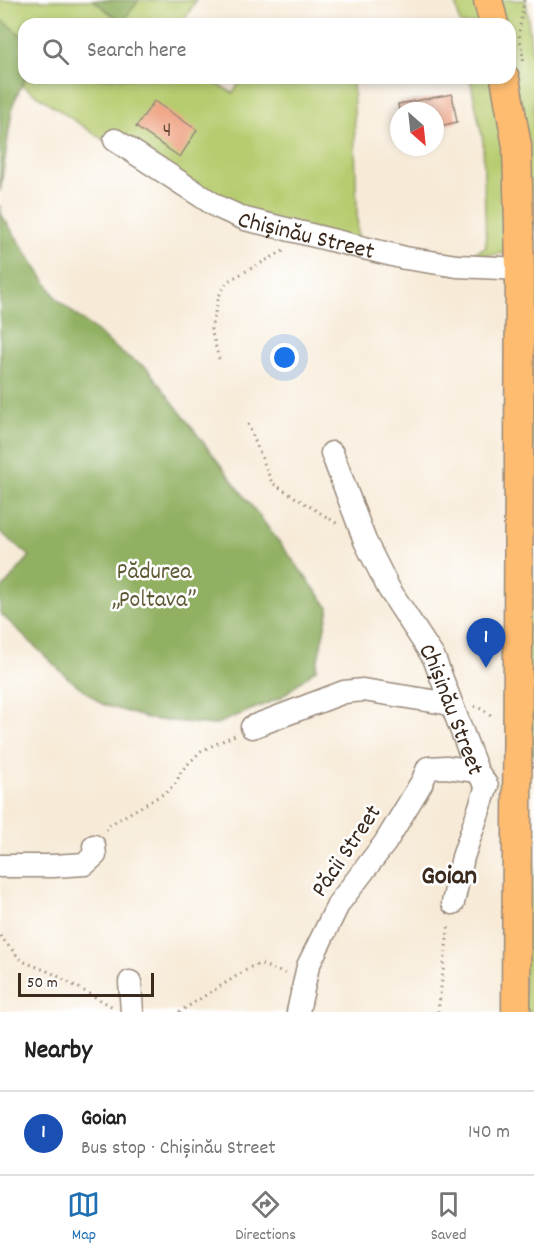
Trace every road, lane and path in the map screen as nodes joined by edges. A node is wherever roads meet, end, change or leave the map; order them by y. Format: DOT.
graph roads {
  1 [pos="488,0"];
  2 [pos="524,0"];
  3 [pos="492,18"];
  4 [pos="516,62"];
  5 [pos="515,84"];
  6 [pos="115,140"];
  7 [pos="309,235"];
  8 [pos="520,269"];
  9 [pos="219,359"];
  10 [pos="248,424"];
  11 [pos="332,453"];
  12 [pos="365,541"];
  13 [pos="451,704"];
  14 [pos="252,727"];
  15 [pos="482,778"];
  16 [pos="522,807"];
  17 [pos="94,846"];
  18 [pos="0,866"];
  19 [pos="453,903"];
  20 [pos="0,936"];
  21 [pos="305,981"];
  22 [pos="130,982"];
  23 [pos="126,1011"];
  24 [pos="179,1012"];
  25 [pos="298,1012"];
  26 [pos="438,1012"];
  27 [pos="516,1012"];
  1 -- 3 [label="main road"];
  2 -- 4 [label="path"];
  5 -- 8 [label="main road, Chișinău Street"];
  6 -- 7 [label="street, Chișinău Street"];
  7 -- 8 [label="street, Chișinău Street"];
  7 -- 9 [label="path"];
  8 -- 16 [label="main road, Chișinău Street"];
  10 -- 12 [label="path"];
  11 -- 12 [label="street, Chișinău Street"];
  12 -- 13 [label="street, Chișinău Street"];
  13 -- 14 [label="street"];
  13 -- 15 [label="street, Chișinău Street"];
  14 -- 17 [label="path"];
  15 -- 16 [label="street"];
  15 -- 19 [label="street, Chișinău Street"];
  15 -- 21 [label="street, Păcii Street"];
  16 -- 27 [label="main road, Chișinău Street"];
  17 -- 18 [label="street"];
  19 -- 26 [label="path"];
  20 -- 23 [label="path"];
  21 -- 24 [label="path"];
  21 -- 25 [label="street, Păcii Street"];
  22 -- 23 [label="street"];
}
